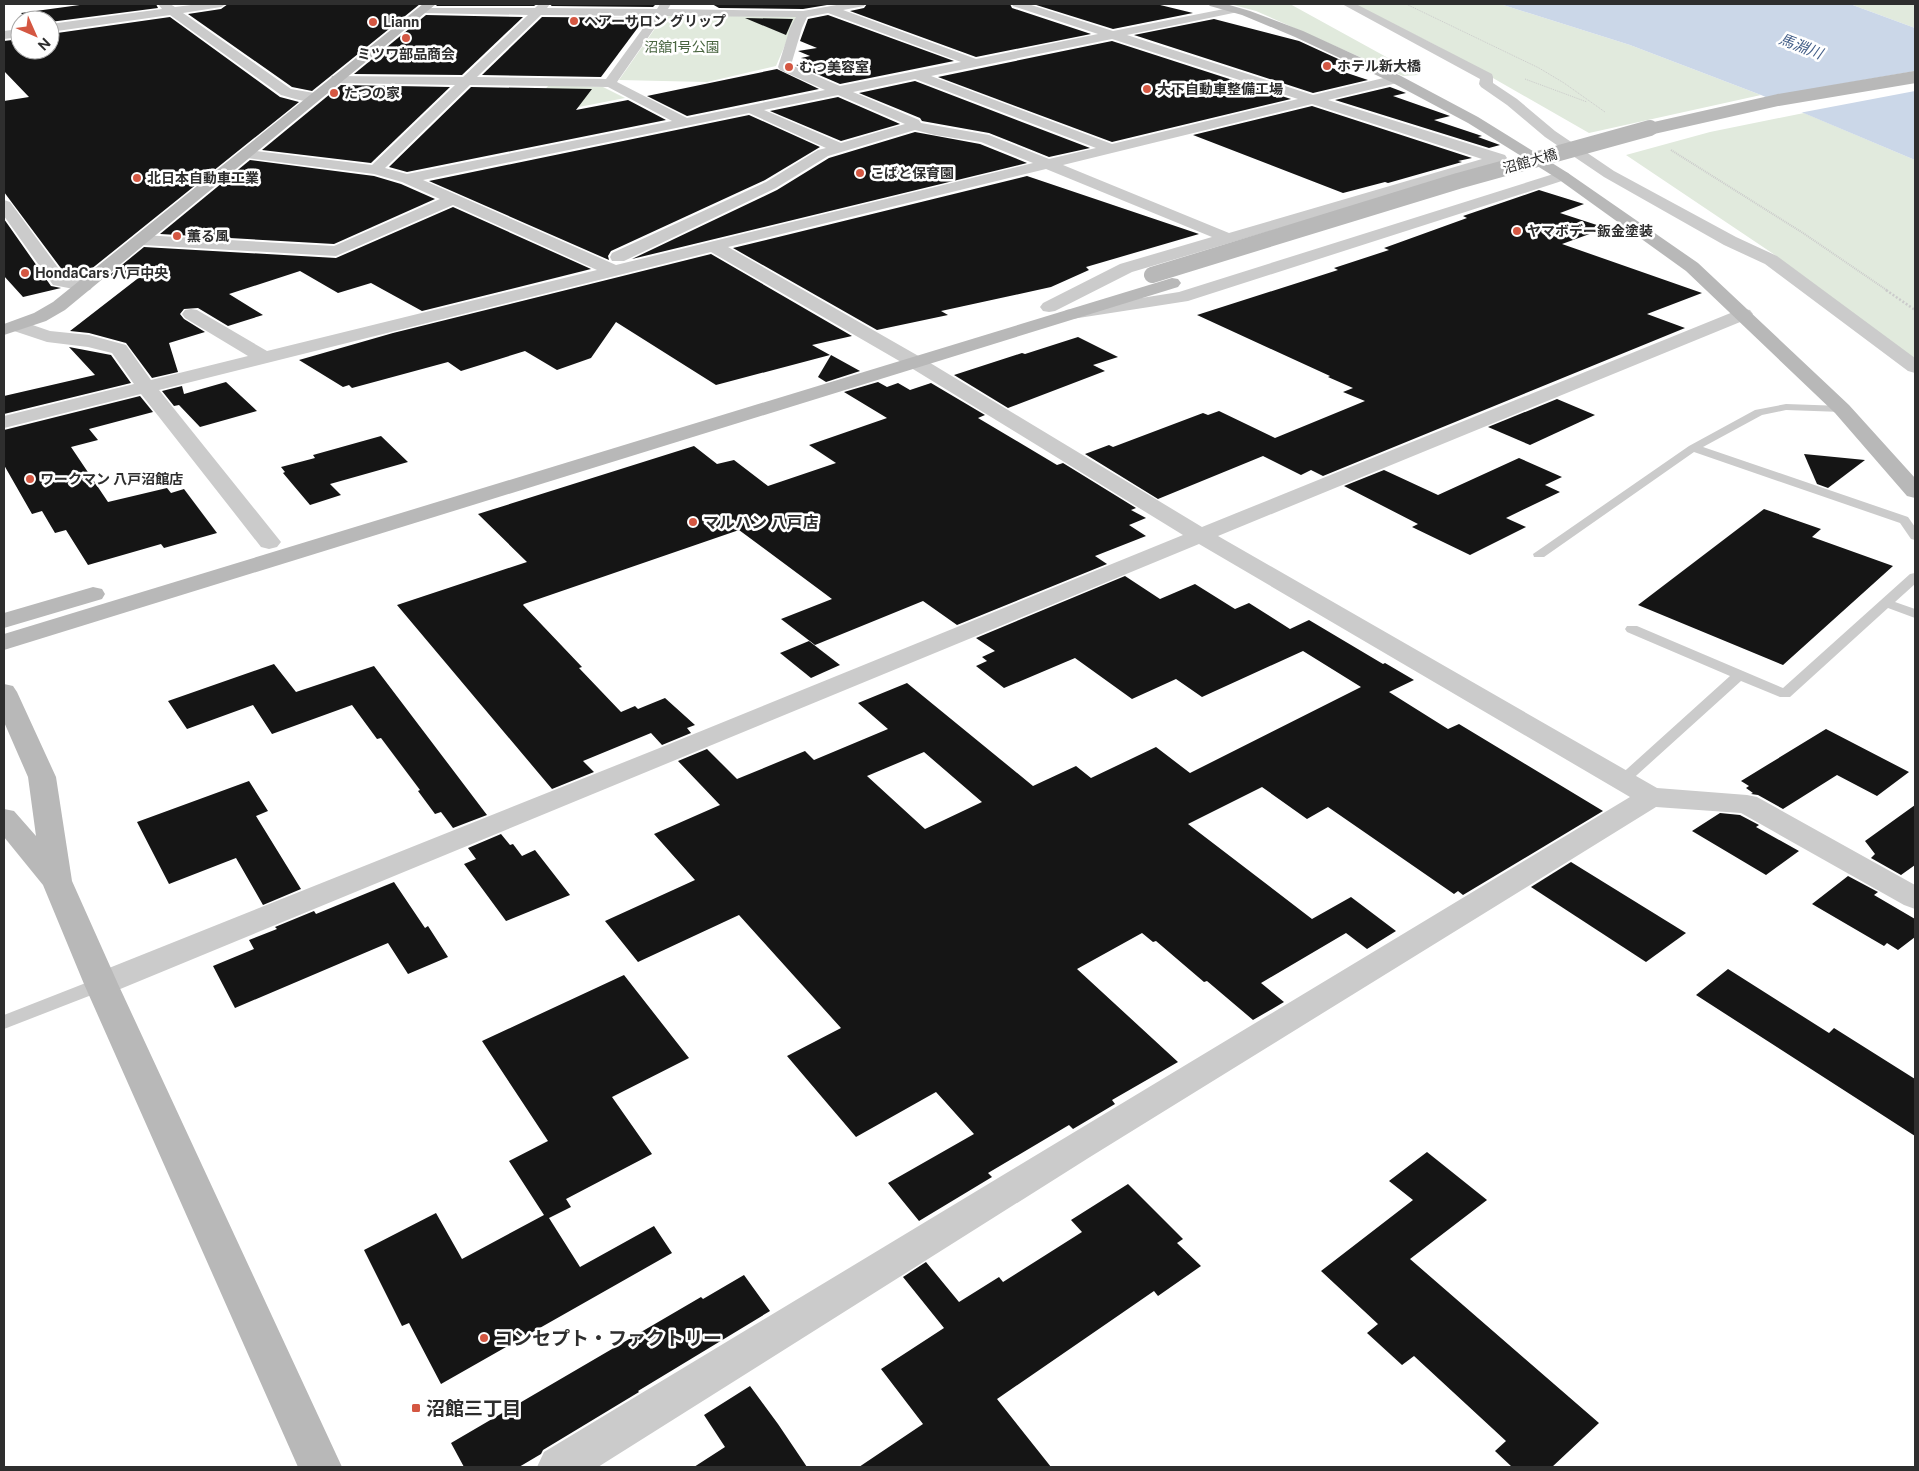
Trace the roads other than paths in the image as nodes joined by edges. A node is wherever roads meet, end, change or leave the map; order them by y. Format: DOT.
graph roads {
  1 [pos="221,4"];
  2 [pos="813,4"];
  3 [pos="860,4"];
  4 [pos="1017,4"];
  5 [pos="1214,4"];
  6 [pos="1348,4"];
  7 [pos="168,7"];
  8 [pos="426,7"];
  9 [pos="541,7"];
  10 [pos="663,8"];
  11 [pos="828,9"];
  12 [pos="1234,10"];
  13 [pos="803,14"];
  14 [pos="60,26"];
  15 [pos="1112,34"];
  16 [pos="972,62"];
  17 [pos="914,74"];
  18 [pos="1915,77"];
  19 [pos="338,79"];
  20 [pos="1396,79"];
  21 [pos="467,82"];
  22 [pos="610,83"];
  23 [pos="1915,84"];
  24 [pos="838,90"];
  25 [pos="315,97"];
  26 [pos="1312,99"];
  27 [pos="748,108"];
  28 [pos="682,121"];
  29 [pos="912,125"];
  30 [pos="839,148"];
  31 [pos="1111,149"];
  32 [pos="1521,150"];
  33 [pos="247,154"];
  34 [pos="1498,158"];
  35 [pos="1050,164"];
  36 [pos="375,170"];
  37 [pos="1563,176"];
  38 [pos="407,179"];
  39 [pos="454,199"];
  40 [pos="4,205"];
  41 [pos="1228,238"];
  42 [pos="142,240"];
  43 [pos="713,246"];
  44 [pos="609,268"];
  45 [pos="84,286"];
  46 [pos="1049,306"];
  47 [pos="191,314"];
  48 [pos="1070,314"];
  49 [pos="1744,314"];
  50 [pos="11,328"];
  51 [pos="906,357"];
  52 [pos="266,358"];
  53 [pos="1915,367"];
  54 [pos="147,388"];
  55 [pos="1842,409"];
  56 [pos="4,422"];
  57 [pos="1693,448"];
  58 [pos="1915,490"];
  59 [pos="1200,536"];
  60 [pos="1915,536"];
  61 [pos="269,542"];
  62 [pos="1539,554"];
  63 [pos="1915,577"];
  64 [pos="1886,603"];
  65 [pos="1915,614"];
  66 [pos="4,621"];
  67 [pos="1632,629"];
  68 [pos="4,642"];
  69 [pos="1739,675"];
  70 [pos="4,692"];
  71 [pos="1636,789"];
  72 [pos="4,818"];
  73 [pos="58,882"];
  74 [pos="1915,898"];
  75 [pos="101,984"];
  76 [pos="4,1022"];
  77 [pos="320,1467"];
  78 [pos="559,1467"];
  1 -- 7 [label="street"];
  2 -- 11 [label="street"];
  3 -- 11 [label="street"];
  4 -- 15 [label="street"];
  5 -- 12 [label="street"];
  6 -- 53 [label="street"];
  7 -- 14 [label="street"];
  7 -- 25 [label="street"];
  8 -- 9 [label="street"];
  8 -- 19 [label="street"];
  9 -- 10 [label="street"];
  9 -- 21 [label="street"];
  10 -- 13 [label="street"];
  10 -- 22 [label="street"];
  11 -- 13 [label="street"];
  11 -- 16 [label="street"];
  12 -- 15 [label="street"];
  12 -- 20 [label="street"];
  13 -- 24 [label="street"];
  15 -- 16 [label="street"];
  15 -- 26 [label="street"];
  16 -- 17 [label="street"];
  17 -- 24 [label="street"];
  17 -- 31 [label="street"];
  18 -- 46 [label="street, 沼館大橋, bridge"];
  19 -- 21 [label="street"];
  19 -- 25 [label="street"];
  20 -- 26 [label="street"];
  20 -- 32 [label="street"];
  21 -- 22 [label="street"];
  21 -- 36 [label="street"];
  22 -- 28 [label="street"];
  23 -- 48 [label="street, 沼館大橋"];
  24 -- 27 [label="street"];
  24 -- 29 [label="street"];
  25 -- 33 [label="street"];
  26 -- 31 [label="street"];
  26 -- 34 [label="street"];
  27 -- 28 [label="street"];
  27 -- 30 [label="street"];
  28 -- 38 [label="street"];
  29 -- 30 [label="street"];
  29 -- 35 [label="street"];
  30 -- 44 [label="street"];
  31 -- 35 [label="street"];
  32 -- 34 [label="street"];
  32 -- 37 [label="street"];
  33 -- 36 [label="street"];
  33 -- 42 [label="street"];
  34 -- 41 [label="street"];
  35 -- 41 [label="street"];
  35 -- 43 [label="street"];
  36 -- 38 [label="street"];
  37 -- 48 [label="street"];
  37 -- 49 [label="street"];
  38 -- 39 [label="street"];
  39 -- 42 [label="street"];
  39 -- 44 [label="street"];
  40 -- 45 [label="street"];
  41 -- 46 [label="street"];
  42 -- 45 [label="street"];
  43 -- 44 [label="street"];
  43 -- 51 [label="street"];
  44 -- 52 [label="street"];
  45 -- 50 [label="street"];
  46 -- 51 [label="street, 沼館大橋"];
  47 -- 52 [label="street"];
  48 -- 51 [label="street, 沼館大橋"];
  49 -- 55 [label="street"];
  49 -- 59 [label="street"];
  50 -- 54 [label="street"];
  51 -- 59 [label="street"];
  51 -- 61 [label="street"];
  51 -- 68 [label="street"];
  52 -- 54 [label="street"];
  54 -- 56 [label="street"];
  54 -- 61 [label="street"];
  55 -- 57 [label="lane"];
  55 -- 58 [label="street"];
  57 -- 60 [label="lane"];
  57 -- 62 [label="lane"];
  59 -- 71 [label="street"];
  59 -- 75 [label="street"];
  61 -- 66 [label="street"];
  63 -- 64 [label="lane"];
  64 -- 65 [label="lane"];
  64 -- 69 [label="lane"];
  67 -- 69 [label="lane"];
  69 -- 71 [label="lane"];
  70 -- 73 [label="street"];
  71 -- 74 [label="street"];
  71 -- 78 [label="street"];
  72 -- 73 [label="street"];
  73 -- 75 [label="street"];
  75 -- 76 [label="lane"];
  75 -- 77 [label="street"];
}
